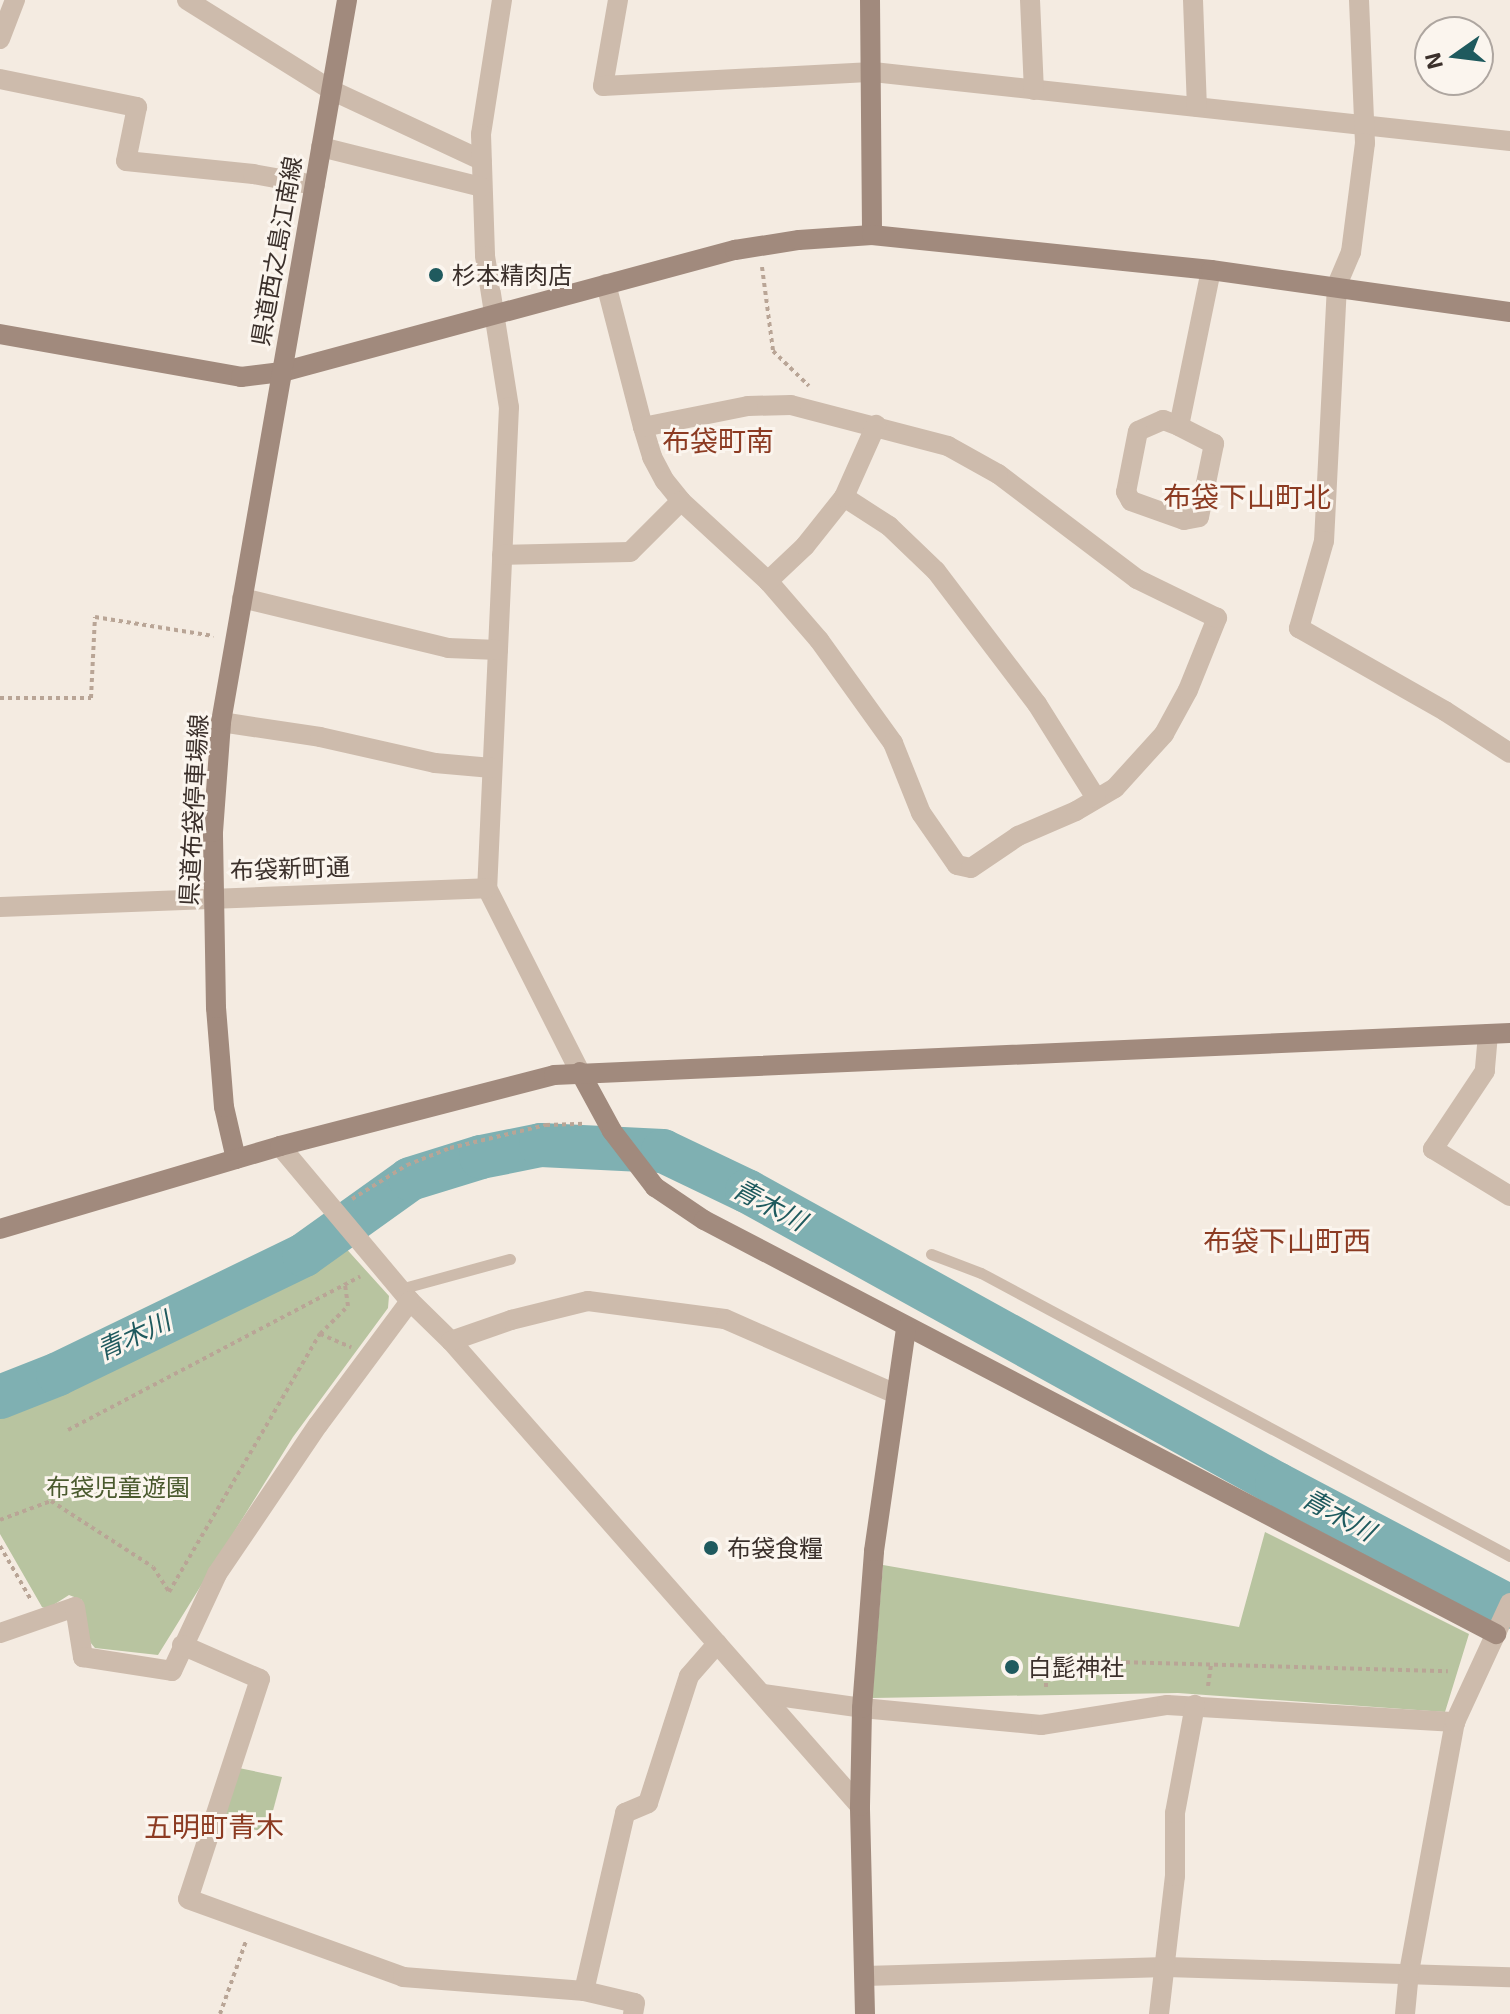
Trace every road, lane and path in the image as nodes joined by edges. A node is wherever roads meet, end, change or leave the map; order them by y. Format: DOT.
graph roads {
  1 [pos="15,0"];
  2 [pos="187,0"];
  3 [pos="347,0"];
  4 [pos="502,0"];
  5 [pos="618,0"];
  6 [pos="870,0"];
  7 [pos="1030,0"];
  8 [pos="1193,0"];
  9 [pos="1359,0"];
  10 [pos="0,39"];
  11 [pos="873,72"];
  12 [pos="0,79"];
  13 [pos="331,90"];
  14 [pos="1034,90"];
  15 [pos="1197,107"];
  16 [pos="1365,125"];
  17 [pos="1510,141"];
  18 [pos="321,147"];
  19 [pos="481,160"];
  20 [pos="315,185"];
  21 [pos="481,187"];
  22 [pos="872,235"];
  23 [pos="759,245"];
  24 [pos="1211,270"];
  25 [pos="606,284"];
  26 [pos="1337,285"];
  27 [pos="1510,312"];
  28 [pos="497,314"];
  29 [pos="0,334"];
  30 [pos="282,372"];
  31 [pos="842,416"];
  32 [pos="876,425"];
  33 [pos="1179,426"];
  34 [pos="643,427"];
  35 [pos="844,497"];
  36 [pos="681,501"];
  37 [pos="502,555"];
  38 [pos="768,581"];
  39 [pos="242,598"];
  40 [pos="235,640"];
  41 [pos="498,650"];
  42 [pos="0,698"];
  43 [pos="221,722"];
  44 [pos="1510,753"];
  45 [pos="492,768"];
  46 [pos="1096,798"];
  47 [pos="487,888"];
  48 [pos="213,897"];
  49 [pos="0,907"];
  50 [pos="1510,1033"];
  51 [pos="1488,1034"];
  52 [pos="580,1072"];
  53 [pos="609,1125"];
  54 [pos="280,1146"];
  55 [pos="236,1159"];
  56 [pos="1510,1196"];
  57 [pos="336,1214"];
  58 [pos="0,1229"];
  59 [pos="931,1254"];
  60 [pos="510,1259"];
  61 [pos="381,1266"];
  62 [pos="345,1285"];
  63 [pos="405,1295"];
  64 [pos="906,1328"];
  65 [pos="320,1334"];
  66 [pos="451,1341"];
  67 [pos="368,1357"];
  68 [pos="896,1394"];
  69 [pos="68,1430"];
  70 [pos="0,1520"];
  71 [pos="0,1546"];
  72 [pos="1510,1556"];
  73 [pos="1510,1603"];
  74 [pos="43,1621"];
  75 [pos="0,1633"];
  76 [pos="1502,1633"];
  77 [pos="717,1644"];
  78 [pos="182,1645"];
  79 [pos="1211,1665"];
  80 [pos="1448,1671"];
  81 [pos="1046,1687"];
  82 [pos="763,1694"];
  83 [pos="1201,1697"];
  84 [pos="862,1708"];
  85 [pos="1455,1722"];
  86 [pos="860,1806"];
  87 [pos="252,1923"];
  88 [pos="1166,1967"];
  89 [pos="1409,1972"];
  90 [pos="865,1976"];
  91 [pos="1510,1977"];
  92 [pos="584,1991"];
  93 [pos="220,2014"];
  94 [pos="633,2014"];
  95 [pos="865,2014"];
  96 [pos="1159,2014"];
  97 [pos="1405,2014"];
  1 -- 10 [label="street"];
  2 -- 13 [label="street"];
  3 -- 13 [label="street, 県道西之島江南線"];
  4 -- 19 [label="street"];
  5 -- 11 [label="street"];
  6 -- 11 [label="street"];
  7 -- 14 [label="street"];
  8 -- 15 [label="street"];
  9 -- 16 [label="street"];
  11 -- 14 [label="street"];
  11 -- 22 [label="street"];
  12 -- 20 [label="street"];
  13 -- 18 [label="street, 県道西之島江南線"];
  13 -- 19 [label="street"];
  14 -- 15 [label="street"];
  15 -- 16 [label="street"];
  16 -- 17 [label="street"];
  16 -- 26 [label="street"];
  18 -- 20 [label="street, 県道西之島江南線"];
  18 -- 21 [label="street"];
  19 -- 21 [label="street"];
  20 -- 30 [label="street, 県道西之島江南線"];
  21 -- 28 [label="street"];
  22 -- 23 [label="street"];
  22 -- 24 [label="street"];
  23 -- 25 [label="street"];
  23 -- 31 [label="path"];
  24 -- 26 [label="street"];
  24 -- 33 [label="street"];
  25 -- 28 [label="street"];
  25 -- 34 [label="street"];
  26 -- 27 [label="street"];
  26 -- 44 [label="street"];
  28 -- 30 [label="street"];
  28 -- 37 [label="street"];
  29 -- 30 [label="street, 県道西之島江南線"];
  30 -- 39 [label="street, 県道布袋停車場線"];
  31 -- 32 [label="street"];
  31 -- 34 [label="street"];
  32 -- 35 [label="street"];
  32 -- 46 [label="street"];
  33 -- 33 [label="street"];
  34 -- 36 [label="street"];
  35 -- 38 [label="street"];
  35 -- 46 [label="street"];
  36 -- 37 [label="street"];
  36 -- 38 [label="street"];
  37 -- 41 [label="street"];
  38 -- 46 [label="street"];
  39 -- 40 [label="street, 県道布袋停車場線"];
  39 -- 41 [label="street"];
  40 -- 42 [label="path"];
  40 -- 43 [label="street, 県道布袋停車場線"];
  41 -- 45 [label="street"];
  43 -- 45 [label="street"];
  43 -- 48 [label="street, 県道布袋停車場線"];
  45 -- 47 [label="street"];
  47 -- 48 [label="street, 布袋新町通"];
  47 -- 52 [label="street"];
  48 -- 49 [label="street, 布袋新町通"];
  48 -- 55 [label="street, 県道布袋停車場線"];
  50 -- 51 [label="street"];
  51 -- 52 [label="street"];
  51 -- 56 [label="street"];
  52 -- 53 [label="street"];
  52 -- 54 [label="street"];
  53 -- 57 [label="path"];
  53 -- 64 [label="street"];
  54 -- 55 [label="street"];
  54 -- 57 [label="street"];
  55 -- 58 [label="street"];
  57 -- 61 [label="street"];
  59 -- 72 [label="lane"];
  60 -- 63 [label="lane"];
  61 -- 62 [label="path"];
  61 -- 63 [label="street"];
  62 -- 65 [label="path"];
  62 -- 69 [label="path"];
  63 -- 66 [label="street"];
  63 -- 67 [label="street"];
  64 -- 68 [label="street"];
  64 -- 76 [label="street"];
  65 -- 67 [label="path"];
  65 -- 70 [label="path"];
  66 -- 68 [label="street"];
  66 -- 77 [label="street"];
  67 -- 78 [label="street"];
  68 -- 84 [label="street"];
  71 -- 74 [label="path"];
  73 -- 76 [label="street"];
  74 -- 75 [label="street"];
  74 -- 78 [label="street"];
  76 -- 85 [label="street"];
  77 -- 82 [label="street"];
  77 -- 92 [label="street"];
  78 -- 87 [label="street"];
  79 -- 80 [label="path"];
  79 -- 81 [label="path"];
  79 -- 83 [label="path"];
  82 -- 84 [label="street"];
  82 -- 86 [label="street"];
  83 -- 84 [label="street"];
  83 -- 85 [label="street"];
  83 -- 88 [label="street"];
  84 -- 86 [label="street"];
  85 -- 89 [label="street"];
  86 -- 90 [label="street"];
  87 -- 92 [label="street"];
  87 -- 93 [label="path"];
  88 -- 89 [label="street"];
  88 -- 90 [label="street"];
  88 -- 96 [label="street"];
  89 -- 91 [label="street"];
  89 -- 97 [label="street"];
  90 -- 95 [label="street"];
  92 -- 94 [label="street"];
}
